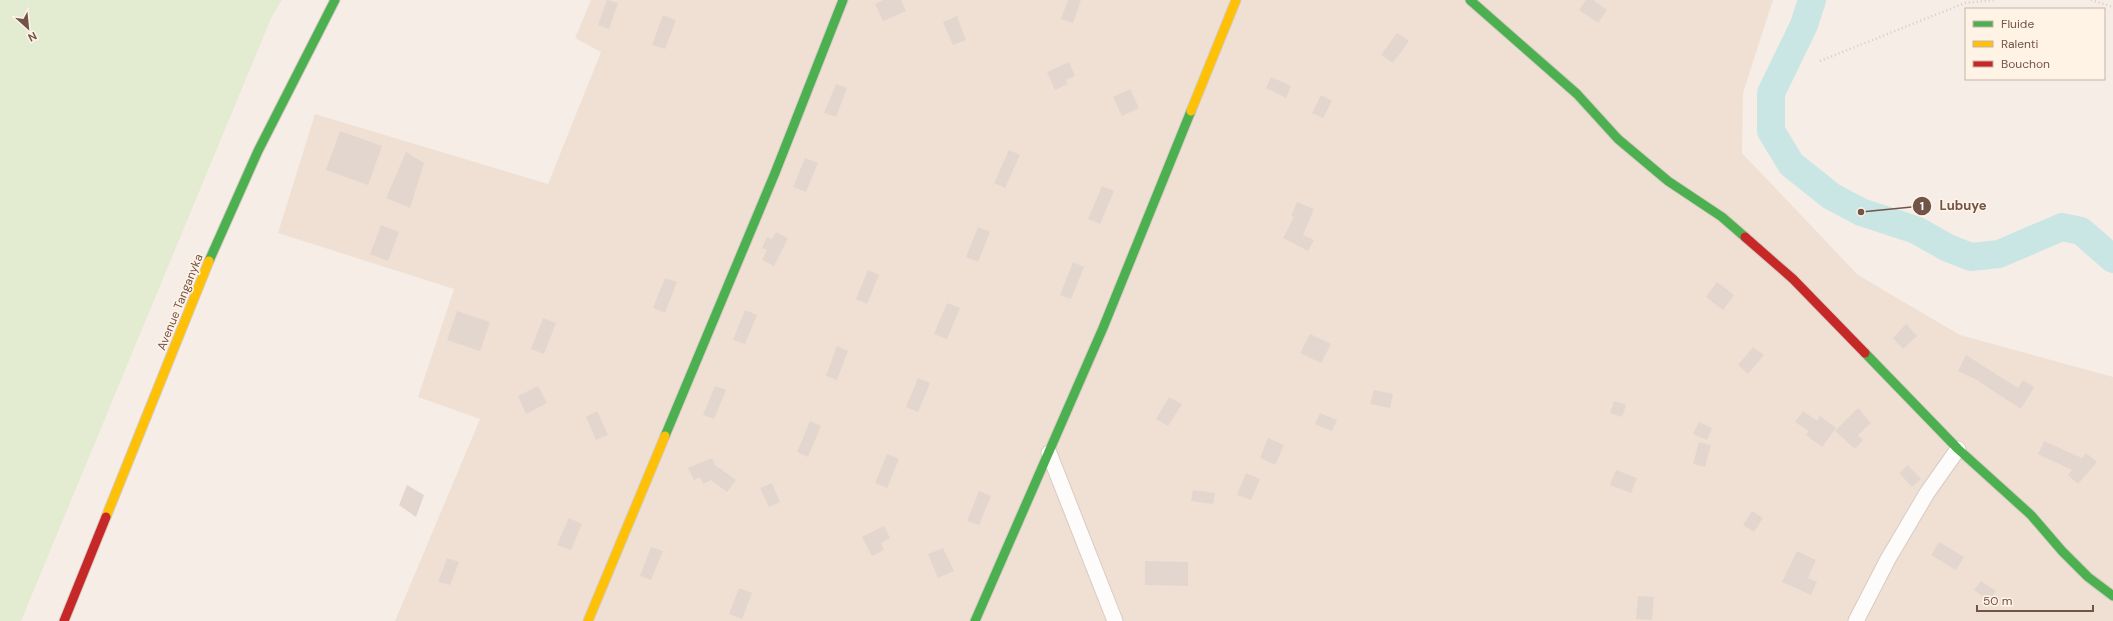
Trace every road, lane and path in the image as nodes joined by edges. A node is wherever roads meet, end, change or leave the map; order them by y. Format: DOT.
graph roads {
  1 [pos="335,0"];
  2 [pos="843,0"];
  3 [pos="1236,0"];
  4 [pos="1470,0"];
  5 [pos="1995,0"];
  6 [pos="2091,0"];
  7 [pos="2113,8"];
  8 [pos="1820,61"];
  9 [pos="1958,449"];
  10 [pos="1049,453"];
  11 [pos="2113,596"];
  12 [pos="64,621"];
  13 [pos="588,621"];
  14 [pos="975,621"];
  15 [pos="1115,621"];
  16 [pos="1856,621"];
  1 -- 12 [label="street, Avenue Tanganyka"];
  2 -- 13 [label="street"];
  3 -- 10 [label="street"];
  4 -- 9 [label="street"];
  5 -- 8 [label="path"];
  6 -- 7 [label="path"];
  9 -- 11 [label="street"];
  9 -- 16 [label="street"];
  10 -- 14 [label="street"];
  10 -- 15 [label="street"];
}
